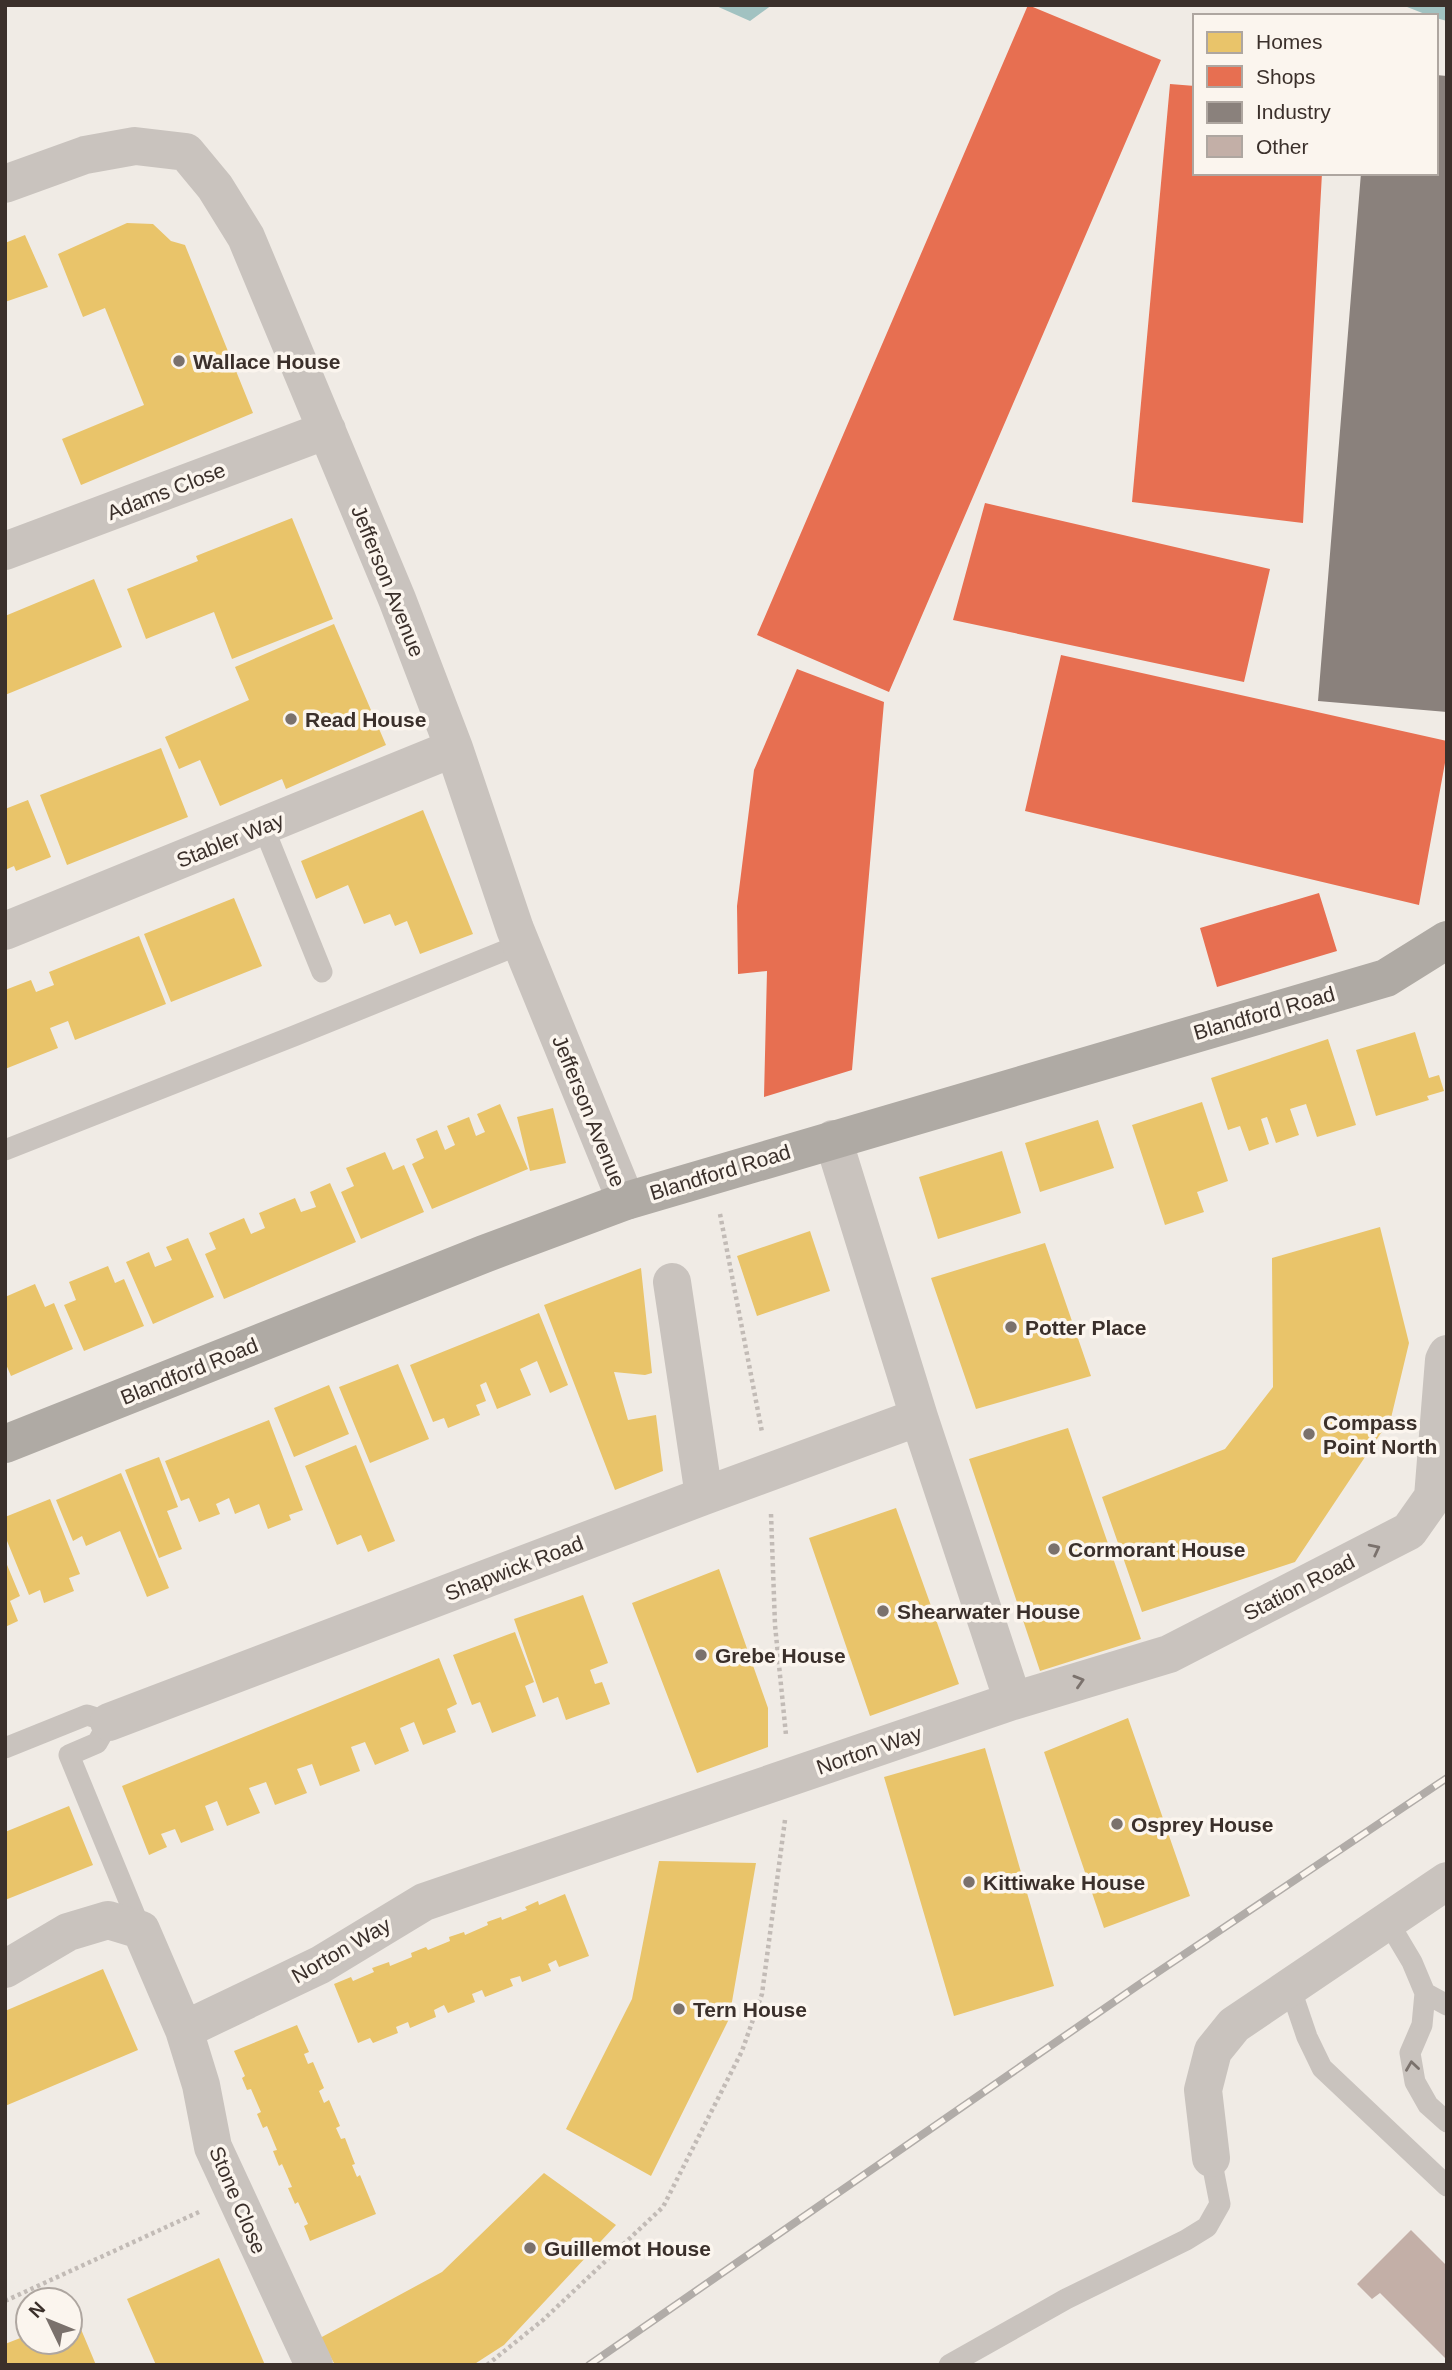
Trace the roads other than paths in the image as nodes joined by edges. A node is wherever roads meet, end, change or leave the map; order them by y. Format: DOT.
graph roads {
  1 [pos="5,184"];
  2 [pos="327,430"];
  3 [pos="5,551"];
  4 [pos="454,748"];
  5 [pos="263,826"];
  6 [pos="5,931"];
  7 [pos="1447,940"];
  8 [pos="521,943"];
  9 [pos="322,972"];
  10 [pos="833,1139"];
  11 [pos="5,1150"];
  12 [pos="625,1200"];
  13 [pos="672,1282"];
  14 [pos="1447,1354"];
  15 [pos="919,1417"];
  16 [pos="5,1444"];
  17 [pos="704,1496"];
  18 [pos="1013,1701"];
  19 [pos="109,1722"];
  20 [pos="5,1748"];
  21 [pos="1447,1881"];
  22 [pos="1387,1920"];
  23 [pos="141,1930"];
  24 [pos="5,1969"];
  25 [pos="1290,1986"];
  26 [pos="1425,1993"];
  27 [pos="1447,2005"];
  28 [pos="184,2030"];
  29 [pos="1447,2122"];
  30 [pos="1211,2158"];
  31 [pos="1447,2186"];
  32 [pos="314,2365"];
  33 [pos="949,2365"];
  1 -- 2 [label="street, Jefferson Avenue"];
  2 -- 3 [label="street, Adams Close"];
  2 -- 4 [label="street, Jefferson Avenue"];
  4 -- 5 [label="street, Stabler Way"];
  4 -- 8 [label="street, Jefferson Avenue"];
  5 -- 6 [label="street, Stabler Way"];
  5 -- 9 [label="lane"];
  7 -- 10 [label="highway, Blandford Road"];
  8 -- 11 [label="lane"];
  8 -- 12 [label="street, Jefferson Avenue"];
  10 -- 12 [label="highway, Blandford Road"];
  10 -- 15 [label="street"];
  12 -- 16 [label="highway, Blandford Road"];
  13 -- 17 [label="street"];
  18 -- 14 [label="street, Station Road, one-way"];
  15 -- 17 [label="street, Shapwick Road"];
  15 -- 18 [label="street"];
  17 -- 19 [label="street, Shapwick Road"];
  18 -- 28 [label="street, Norton Way"];
  19 -- 20 [label="lane"];
  19 -- 23 [label="lane"];
  21 -- 22 [label="street"];
  22 -- 25 [label="street"];
  22 -- 26 [label="lane"];
  23 -- 24 [label="street"];
  23 -- 28 [label="street, Stone Close"];
  25 -- 30 [label="street"];
  25 -- 31 [label="lane"];
  26 -- 27 [label="lane"];
  29 -- 26 [label="lane, one-way"];
  28 -- 32 [label="street, Stone Close"];
  30 -- 33 [label="lane"];
}
